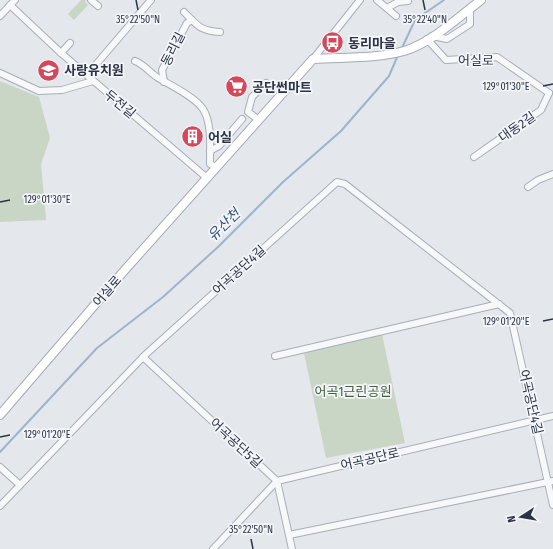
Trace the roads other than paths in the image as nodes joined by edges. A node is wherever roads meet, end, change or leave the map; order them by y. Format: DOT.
graph roads {
  1 [pos="15,0"];
  2 [pos="91,0"];
  3 [pos="151,0"];
  4 [pos="360,0"];
  5 [pos="377,0"];
  6 [pos="481,0"];
  7 [pos="408,1"];
  8 [pos="10,5"];
  9 [pos="98,6"];
  10 [pos="386,8"];
  11 [pos="470,8"];
  12 [pos="184,12"];
  13 [pos="0,16"];
  14 [pos="396,16"];
  15 [pos="192,20"];
  16 [pos="220,32"];
  17 [pos="430,38"];
  18 [pos="70,43"];
  19 [pos="61,53"];
  20 [pos="313,59"];
  21 [pos="135,61"];
  22 [pos="0,73"];
  23 [pos="87,76"];
  24 [pos="93,81"];
  25 [pos="164,82"];
  26 [pos="266,83"];
  27 [pos="551,93"];
  28 [pos="242,119"];
  29 [pos="259,120"];
  30 [pos="210,151"];
  31 [pos="474,157"];
  32 [pos="216,167"];
  33 [pos="553,174"];
  34 [pos="207,178"];
  35 [pos="528,187"];
  36 [pos="499,304"];
  37 [pos="275,356"];
  38 [pos="143,357"];
  39 [pos="0,414"];
  40 [pos="553,416"];
  41 [pos="535,420"];
  42 [pos="0,467"];
  43 [pos="277,481"];
  44 [pos="551,481"];
  45 [pos="20,485"];
  46 [pos="553,505"];
  47 [pos="0,506"];
  48 [pos="289,535"];
  49 [pos="213,549"];
  50 [pos="292,549"];
  1 -- 8 [label="street"];
  2 -- 9 [label="street"];
  3 -- 23 [label="street"];
  4 -- 20 [label="street"];
  5 -- 10 [label="street"];
  6 -- 11 [label="main road"];
  7 -- 10 [label="street"];
  8 -- 13 [label="street"];
  8 -- 19 [label="street, 두전길"];
  10 -- 14 [label="street"];
  11 -- 17 [label="main road"];
  11 -- 17 [label="street"];
  12 -- 15 [label="street"];
  15 -- 16 [label="street"];
  15 -- 25 [label="street, 동리길"];
  17 -- 20 [label="main road"];
  17 -- 27 [label="street, 어실로"];
  18 -- 19 [label="street"];
  19 -- 23 [label="street, 두전길"];
  20 -- 29 [label="main road, 어실로"];
  21 -- 25 [label="street"];
  22 -- 24 [label="street"];
  23 -- 24 [label="street, 두전길"];
  24 -- 34 [label="street, 두전길"];
  25 -- 30 [label="street"];
  26 -- 29 [label="street"];
  27 -- 31 [label="street, 대동2길"];
  28 -- 30 [label="street"];
  29 -- 32 [label="main road, 어실로"];
  30 -- 32 [label="street"];
  32 -- 34 [label="main road, 어실로"];
  33 -- 35 [label="street"];
  34 -- 39 [label="main road, 어실로"];
  36 -- 37 [label="street"];
  36 -- 38 [label="street, 어곡공단4길"];
  36 -- 41 [label="street, 어곡공단4길"];
  38 -- 43 [label="street, 어곡공단5길"];
  38 -- 45 [label="street, 어곡공단4길"];
  40 -- 41 [label="street, 어곡공단로"];
  41 -- 43 [label="street, 어곡공단로"];
  41 -- 44 [label="street, 어곡공단4길"];
  42 -- 45 [label="street"];
  43 -- 48 [label="street"];
  43 -- 49 [label="street"];
  44 -- 46 [label="street, 어곡공단4길"];
  44 -- 48 [label="street"];
  45 -- 47 [label="street, 어곡공단4길"];
  48 -- 50 [label="street"];
}
